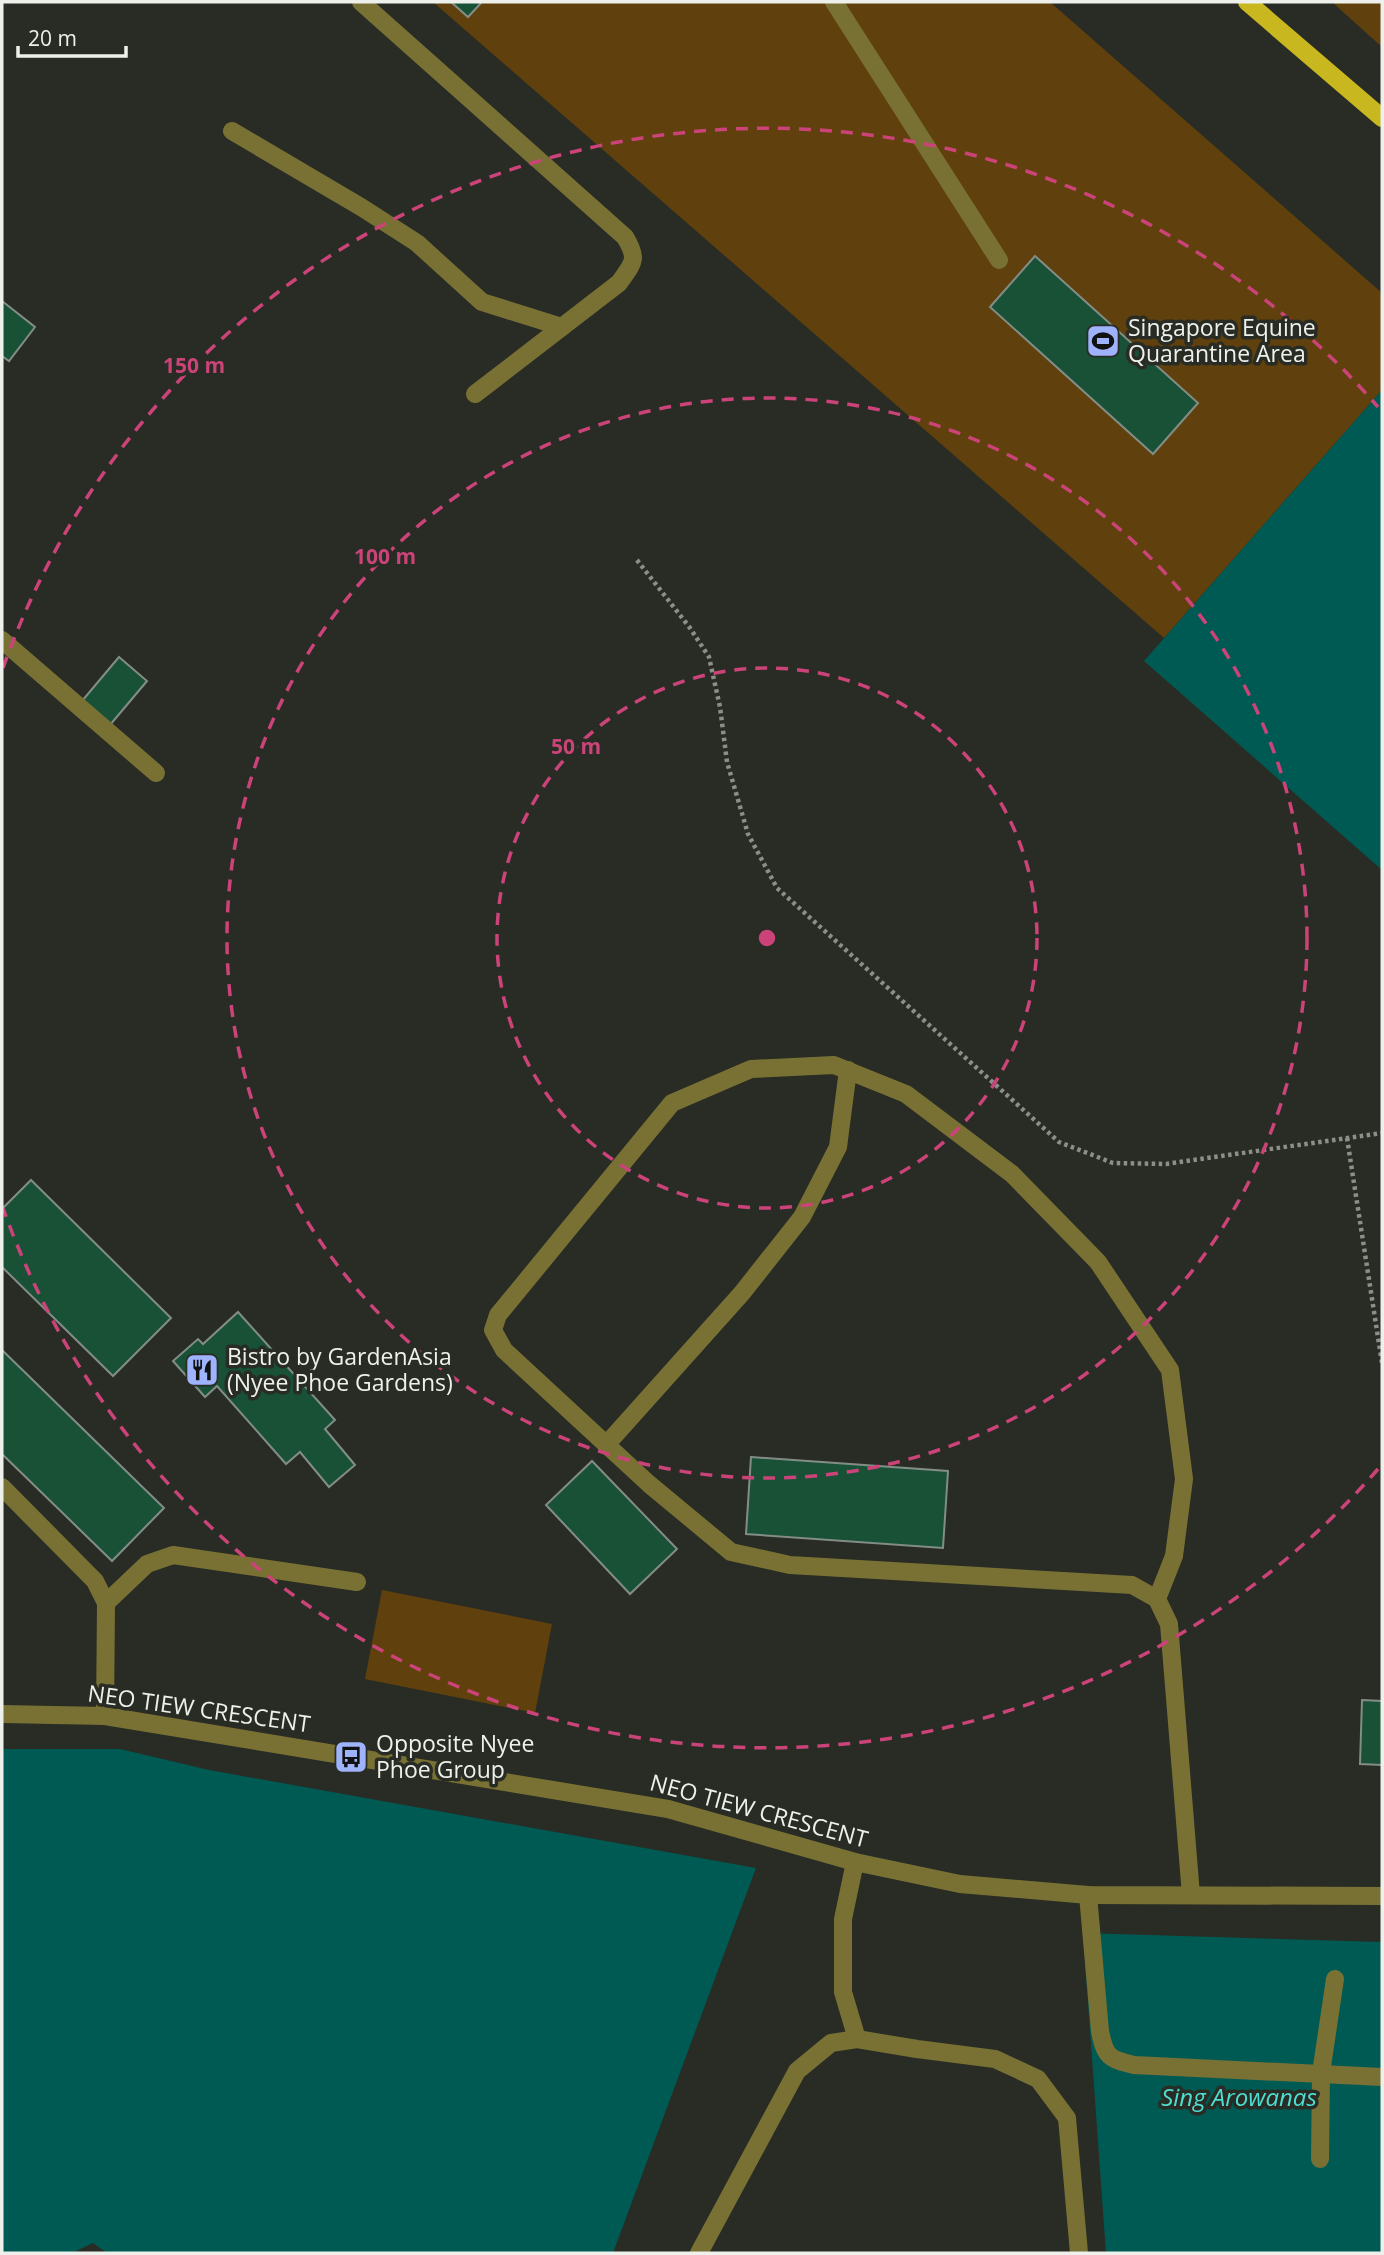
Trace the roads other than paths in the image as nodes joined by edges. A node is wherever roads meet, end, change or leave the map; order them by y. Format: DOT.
graph roads {
  1 [pos="361,2"];
  2 [pos="834,2"];
  3 [pos="1247,2"];
  4 [pos="1382,118"];
  5 [pos="233,131"];
  6 [pos="999,260"];
  7 [pos="562,327"];
  8 [pos="475,394"];
  9 [pos="2,640"];
  10 [pos="156,773"];
  11 [pos="848,1070"];
  12 [pos="606,1445"];
  13 [pos="2,1487"];
  14 [pos="357,1581"];
  15 [pos="1157,1599"];
  16 [pos="106,1604"];
  17 [pos="2,1714"];
  18 [pos="105,1716"];
  19 [pos="855,1862"];
  20 [pos="1088,1895"];
  21 [pos="1191,1895"];
  22 [pos="1382,1896"];
  23 [pos="1335,1979"];
  24 [pos="856,2039"];
  25 [pos="1321,2073"];
  26 [pos="1382,2077"];
  27 [pos="1320,2159"];
  28 [pos="699,2253"];
  29 [pos="1079,2253"];
  1 -- 7 [label="street"];
  2 -- 6 [label="street"];
  3 -- 4 [label="main road"];
  5 -- 7 [label="street"];
  7 -- 8 [label="street"];
  9 -- 10 [label="street"];
  11 -- 12 [label="street"];
  11 -- 12 [label="street"];
  11 -- 15 [label="street"];
  12 -- 15 [label="street"];
  13 -- 16 [label="street"];
  14 -- 16 [label="street"];
  15 -- 21 [label="street"];
  16 -- 18 [label="street"];
  17 -- 18 [label="street, NEO TIEW CRESCENT"];
  18 -- 19 [label="street, NEO TIEW CRESCENT"];
  19 -- 20 [label="street, NEO TIEW CRESCENT"];
  19 -- 24 [label="street"];
  20 -- 21 [label="street, NEO TIEW CRESCENT"];
  20 -- 25 [label="street"];
  21 -- 22 [label="street, NEO TIEW CRESCENT"];
  23 -- 25 [label="street"];
  24 -- 28 [label="street"];
  24 -- 29 [label="street"];
  25 -- 26 [label="street"];
  25 -- 27 [label="street"];
}
